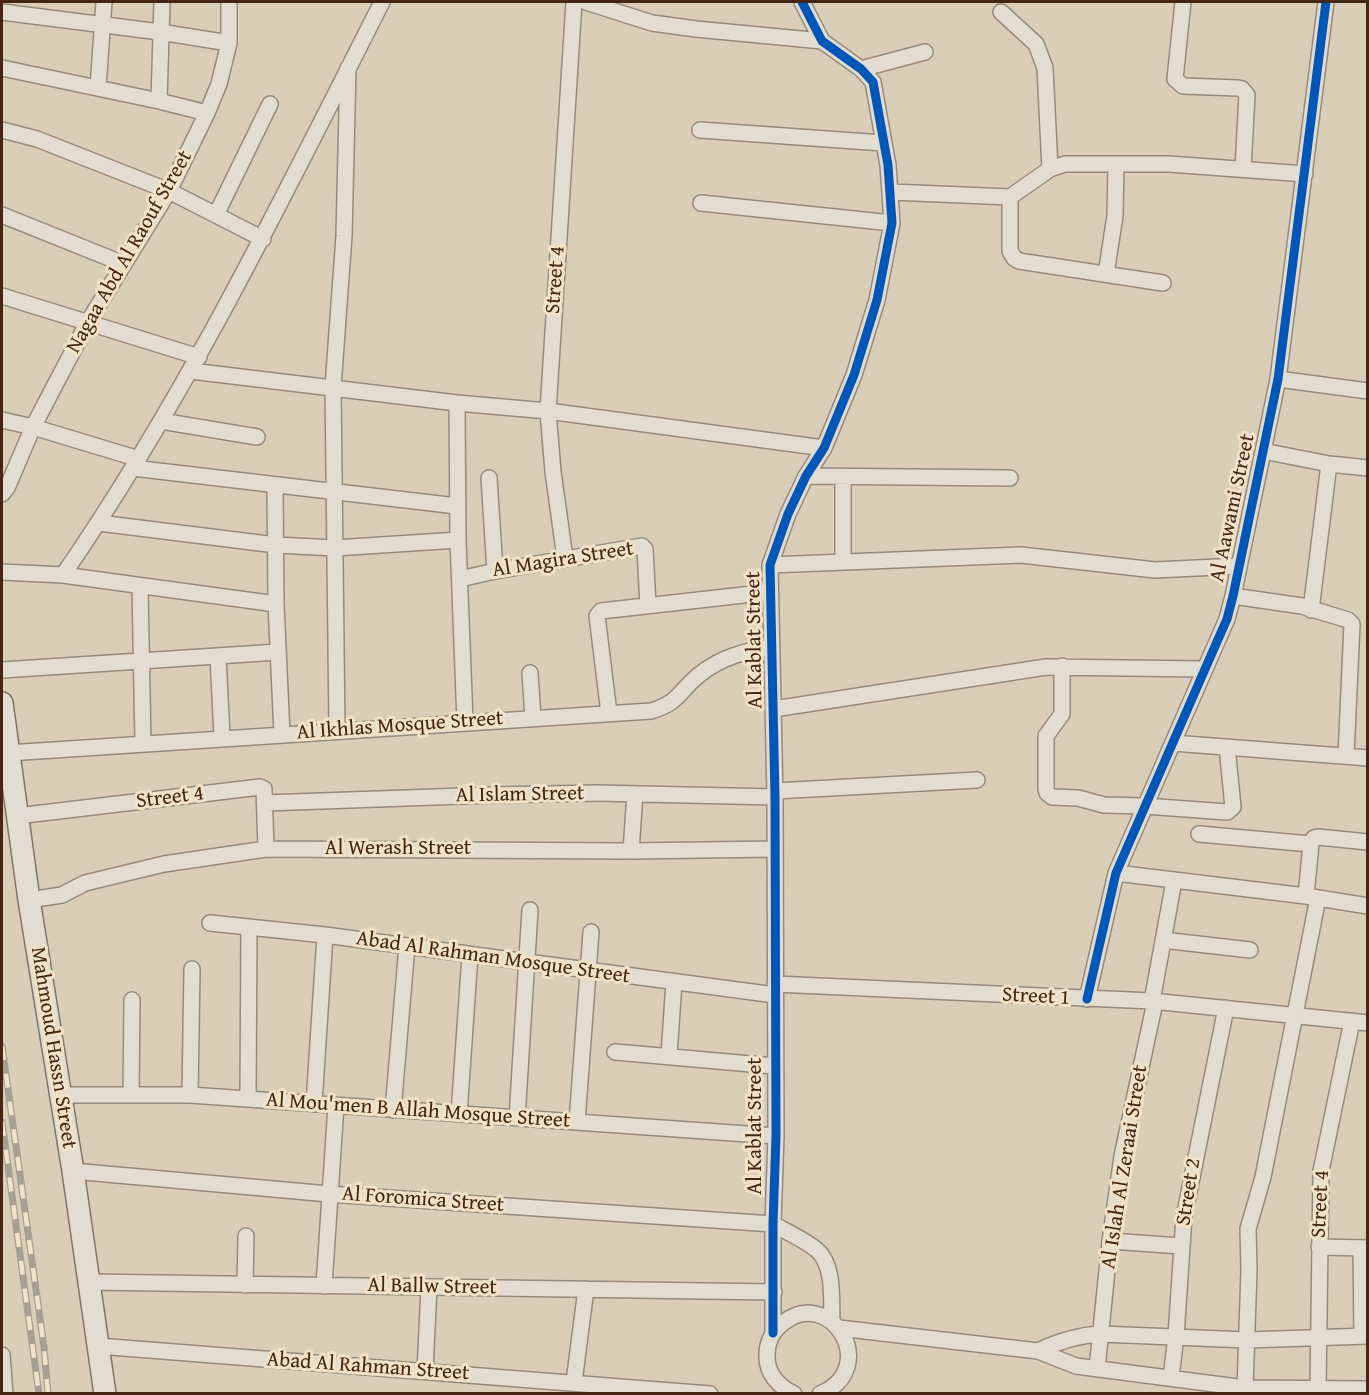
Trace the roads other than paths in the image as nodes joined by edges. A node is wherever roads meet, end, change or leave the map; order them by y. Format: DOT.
graph roads {
  1 [pos="104,2"];
  2 [pos="162,2"];
  3 [pos="228,2"];
  4 [pos="382,2"];
  5 [pos="574,2"];
  6 [pos="586,2"];
  7 [pos="802,2"];
  8 [pos="1182,2"];
  9 [pos="1326,2"];
  10 [pos="2,12"];
  11 [pos="1001,12"];
  12 [pos="103,25"];
  13 [pos="160,32"];
  14 [pos="822,41"];
  15 [pos="229,43"];
  16 [pos="924,52"];
  17 [pos="2,68"];
  18 [pos="348,68"];
  19 [pos="861,69"];
  20 [pos="98,88"];
  21 [pos="159,101"];
  22 [pos="270,104"];
  23 [pos="207,113"];
  24 [pos="2,130"];
  25 [pos="700,130"];
  26 [pos="883,143"];
  27 [pos="1116,164"];
  28 [pos="1050,169"];
  29 [pos="1243,170"];
  30 [pos="1305,174"];
  31 [pos="169,191"];
  32 [pos="891,192"];
  33 [pos="1010,197"];
  34 [pos="701,203"];
  35 [pos="2,214"];
  36 [pos="216,215"];
  37 [pos="892,223"];
  38 [pos="263,239"];
  39 [pos="124,264"];
  40 [pos="1106,274"];
  41 [pos="1163,283"];
  42 [pos="2,296"];
  43 [pos="88,322"];
  44 [pos="199,357"];
  45 [pos="191,371"];
  46 [pos="1278,379"];
  47 [pos="333,387"];
  48 [pos="1368,391"];
  49 [pos="457,404"];
  50 [pos="548,411"];
  51 [pos="2,420"];
  52 [pos="161,421"];
  53 [pos="33,427"];
  54 [pos="257,437"];
  55 [pos="824,448"];
  56 [pos="1263,451"];
  57 [pos="136,463"];
  58 [pos="1329,464"];
  59 [pos="1368,468"];
  60 [pos="806,476"];
  61 [pos="843,477"];
  62 [pos="489,478"];
  63 [pos="1010,478"];
  64 [pos="275,485"];
  65 [pos="334,491"];
  66 [pos="2,494"];
  67 [pos="457,506"];
  68 [pos="99,523"];
  69 [pos="458,540"];
  70 [pos="276,545"];
  71 [pos="335,548"];
  72 [pos="566,558"];
  73 [pos="843,562"];
  74 [pos="770,565"];
  75 [pos="1238,566"];
  76 [pos="495,571"];
  77 [pos="2,572"];
  78 [pos="63,575"];
  79 [pos="460,579"];
  80 [pos="140,586"];
  81 [pos="770,592"];
  82 [pos="1233,596"];
  83 [pos="276,604"];
  84 [pos="648,606"];
  85 [pos="1311,610"];
  86 [pos="772,647"];
  87 [pos="278,652"];
  88 [pos="218,656"];
  89 [pos="141,661"];
  90 [pos="1062,666"];
  91 [pos="1205,669"];
  92 [pos="2,670"];
  93 [pos="530,673"];
  94 [pos="2,703"];
  95 [pos="774,709"];
  96 [pos="609,713"];
  97 [pos="533,718"];
  98 [pos="465,722"];
  99 [pos="337,730"];
  100 [pos="282,734"];
  101 [pos="222,737"];
  102 [pos="1173,743"];
  103 [pos="143,744"];
  104 [pos="1227,747"];
  105 [pos="8,753"];
  106 [pos="1346,756"];
  107 [pos="1368,758"];
  108 [pos="977,780"];
  109 [pos="7,783"];
  110 [pos="634,794"];
  111 [pos="775,794"];
  112 [pos="265,803"];
  113 [pos="1145,806"];
  114 [pos="17,816"];
  115 [pos="1199,834"];
  116 [pos="1368,842"];
  117 [pos="1311,843"];
  118 [pos="266,849"];
  119 [pos="774,849"];
  120 [pos="632,851"];
  121 [pos="1116,873"];
  122 [pos="1174,881"];
  123 [pos="1312,897"];
  124 [pos="29,900"];
  125 [pos="1368,906"];
  126 [pos="530,910"];
  127 [pos="210,922"];
  128 [pos="249,927"];
  129 [pos="591,932"];
  130 [pos="325,935"];
  131 [pos="1163,940"];
  132 [pos="407,946"];
  133 [pos="1250,950"];
  134 [pos="470,955"];
  135 [pos="526,962"];
  136 [pos="192,969"];
  137 [pos="588,970"];
  138 [pos="674,982"];
  139 [pos="775,990"];
  140 [pos="1087,999"];
  141 [pos="132,1000"];
  142 [pos="1153,1001"];
  143 [pos="1226,1008"];
  144 [pos="1295,1016"];
  145 [pos="1360,1022"];
  146 [pos="615,1052"];
  147 [pos="669,1055"];
  148 [pos="774,1066"];
  149 [pos="60,1095"];
  150 [pos="131,1095"];
  151 [pos="190,1095"];
  152 [pos="248,1099"];
  153 [pos="314,1104"];
  154 [pos="336,1106"];
  155 [pos="393,1110"];
  156 [pos="459,1114"];
  157 [pos="517,1118"];
  158 [pos="577,1122"];
  159 [pos="776,1136"];
  160 [pos="72,1171"];
  161 [pos="329,1194"];
  162 [pos="773,1224"];
  163 [pos="246,1236"];
  164 [pos="1110,1241"];
  165 [pos="1181,1246"];
  166 [pos="1319,1247"];
  167 [pos="1364,1248"];
  168 [pos="89,1282"];
  169 [pos="245,1285"];
  170 [pos="324,1286"];
  171 [pos="429,1287"];
  172 [pos="586,1289"];
  173 [pos="774,1292"];
  174 [pos="836,1325"];
  175 [pos="773,1333"];
  176 [pos="1101,1334"];
  177 [pos="1176,1336"];
  178 [pos="1365,1336"];
  179 [pos="1319,1337"];
  180 [pos="1247,1340"];
  181 [pos="98,1346"];
  182 [pos="1038,1352"];
  183 [pos="2,1355"];
  184 [pos="1097,1369"];
  185 [pos="425,1371"];
  186 [pos="771,1374"];
  187 [pos="1171,1378"];
  188 [pos="574,1382"];
  189 [pos="835,1388"];
  190 [pos="1245,1388"];
  191 [pos="1318,1389"];
  192 [pos="1368,1389"];
  193 [pos="5,1394"];
  194 [pos="105,1394"];
  195 [pos="710,1394"];
  196 [pos="771,1394"];
  197 [pos="794,1394"];
  198 [pos="820,1394"];
  1 -- 12 [label="street"];
  2 -- 13 [label="street"];
  3 -- 15 [label="street, Nagaa Abd Al Raouf Street"];
  4 -- 18 [label="street"];
  5 -- 50 [label="street, Street 4"];
  6 -- 14 [label="street"];
  7 -- 14 [label="street, Al Kablat Street"];
  8 -- 29 [label="street"];
  9 -- 30 [label="street, Al Aawami Street"];
  10 -- 12 [label="street"];
  11 -- 28 [label="street"];
  12 -- 13 [label="street"];
  12 -- 20 [label="street"];
  13 -- 15 [label="street"];
  13 -- 21 [label="street"];
  14 -- 19 [label="street, Al Kablat Street"];
  15 -- 23 [label="street, Nagaa Abd Al Raouf Street"];
  16 -- 19 [label="street"];
  17 -- 20 [label="street"];
  18 -- 38 [label="street"];
  18 -- 47 [label="street"];
  19 -- 26 [label="street, Al Kablat Street"];
  20 -- 21 [label="street"];
  21 -- 23 [label="street"];
  22 -- 36 [label="street"];
  23 -- 31 [label="street, Nagaa Abd Al Raouf Street"];
  24 -- 31 [label="street"];
  25 -- 26 [label="street"];
  26 -- 32 [label="street, Al Kablat Street"];
  27 -- 28 [label="street"];
  27 -- 29 [label="street"];
  27 -- 40 [label="street"];
  28 -- 33 [label="street"];
  29 -- 30 [label="street"];
  30 -- 46 [label="street, Al Aawami Street"];
  31 -- 36 [label="street"];
  31 -- 39 [label="street, Nagaa Abd Al Raouf Street"];
  32 -- 33 [label="street"];
  32 -- 37 [label="street, Al Kablat Street"];
  33 -- 40 [label="street"];
  34 -- 37 [label="street"];
  35 -- 39 [label="street"];
  36 -- 38 [label="street"];
  37 -- 55 [label="street, Al Kablat Street"];
  38 -- 44 [label="street"];
  39 -- 43 [label="street, Nagaa Abd Al Raouf Street"];
  40 -- 41 [label="street"];
  42 -- 43 [label="street"];
  43 -- 44 [label="street"];
  43 -- 53 [label="street, Nagaa Abd Al Raouf Street"];
  44 -- 45 [label="street"];
  45 -- 47 [label="street"];
  45 -- 52 [label="street"];
  46 -- 48 [label="street"];
  46 -- 56 [label="street, Al Aawami Street"];
  47 -- 49 [label="street"];
  47 -- 65 [label="street"];
  49 -- 50 [label="street"];
  49 -- 67 [label="street"];
  50 -- 55 [label="street"];
  50 -- 72 [label="street, Street 4"];
  51 -- 53 [label="street"];
  52 -- 54 [label="street"];
  52 -- 57 [label="street"];
  53 -- 57 [label="street"];
  53 -- 66 [label="street, Nagaa Abd Al Raouf Street"];
  55 -- 60 [label="street, Al Kablat Street"];
  56 -- 58 [label="street"];
  56 -- 75 [label="street, Al Aawami Street"];
  57 -- 64 [label="street"];
  57 -- 68 [label="street"];
  58 -- 59 [label="street"];
  58 -- 85 [label="street"];
  60 -- 61 [label="street"];
  60 -- 74 [label="street, Al Kablat Street"];
  61 -- 63 [label="street"];
  61 -- 73 [label="street"];
  62 -- 76 [label="street"];
  64 -- 65 [label="street"];
  64 -- 70 [label="street"];
  65 -- 67 [label="street"];
  65 -- 71 [label="street"];
  67 -- 69 [label="street"];
  68 -- 70 [label="street"];
  68 -- 78 [label="street"];
  69 -- 71 [label="street"];
  69 -- 79 [label="street"];
  70 -- 71 [label="street"];
  70 -- 83 [label="street"];
  71 -- 99 [label="street"];
  72 -- 76 [label="street, Al Magira Street"];
  72 -- 84 [label="street, Al Magira Street"];
  73 -- 74 [label="street"];
  73 -- 75 [label="street"];
  74 -- 81 [label="street, Al Kablat Street"];
  75 -- 82 [label="street, Al Aawami Street"];
  76 -- 79 [label="street, Al Magira Street"];
  77 -- 78 [label="street"];
  78 -- 80 [label="street"];
  79 -- 98 [label="street"];
  80 -- 83 [label="street"];
  80 -- 89 [label="street"];
  81 -- 84 [label="street"];
  81 -- 86 [label="street, Al Kablat Street"];
  82 -- 85 [label="street"];
  82 -- 91 [label="street, Al Aawami Street"];
  83 -- 87 [label="street"];
  84 -- 96 [label="street"];
  85 -- 106 [label="street"];
  86 -- 95 [label="street, Al Kablat Street"];
  86 -- 96 [label="street, Al Ikhlas Mosque Street"];
  87 -- 88 [label="street"];
  87 -- 100 [label="street"];
  88 -- 89 [label="street"];
  88 -- 101 [label="street"];
  89 -- 92 [label="street"];
  89 -- 103 [label="street"];
  90 -- 91 [label="street"];
  90 -- 95 [label="street"];
  90 -- 113 [label="street"];
  91 -- 102 [label="street, Al Aawami Street"];
  93 -- 97 [label="street"];
  94 -- 105 [label="street, Mahmoud Hassn Street"];
  95 -- 111 [label="street, Al Kablat Street"];
  96 -- 97 [label="street, Al Ikhlas Mosque Street"];
  97 -- 98 [label="street, Al Ikhlas Mosque Street"];
  98 -- 99 [label="street, Al Ikhlas Mosque Street"];
  99 -- 100 [label="street, Al Ikhlas Mosque Street"];
  100 -- 101 [label="street, Al Ikhlas Mosque Street"];
  101 -- 103 [label="street, Al Ikhlas Mosque Street"];
  102 -- 104 [label="street"];
  102 -- 113 [label="street, Al Aawami Street"];
  103 -- 105 [label="street, Al Ikhlas Mosque Street"];
  104 -- 106 [label="street"];
  104 -- 113 [label="street"];
  105 -- 109 [label="street, Mahmoud Hassn Street"];
  106 -- 107 [label="street"];
  108 -- 111 [label="street, Al Islam Street"];
  109 -- 114 [label="street, Mahmoud Hassn Street"];
  110 -- 111 [label="street, Al Islam Street"];
  110 -- 112 [label="street, Al Islam Street"];
  110 -- 120 [label="street"];
  111 -- 119 [label="street, Al Kablat Street"];
  112 -- 114 [label="street, Street 4"];
  112 -- 118 [label="street"];
  113 -- 121 [label="street, Al Aawami Street"];
  114 -- 124 [label="street, Mahmoud Hassn Street"];
  115 -- 117 [label="street"];
  116 -- 117 [label="street"];
  117 -- 123 [label="street"];
  118 -- 120 [label="street, Al Werash Street"];
  118 -- 124 [label="street, Al Werash Street"];
  119 -- 120 [label="street, Al Werash Street"];
  119 -- 139 [label="street, Al Kablat Street"];
  121 -- 122 [label="street"];
  121 -- 140 [label="street, Al Aawami Street"];
  122 -- 123 [label="street"];
  122 -- 131 [label="street, Al Islah Al Zeraai Street"];
  123 -- 125 [label="street"];
  123 -- 144 [label="street"];
  124 -- 149 [label="street, Mahmoud Hassn Street"];
  126 -- 135 [label="street"];
  127 -- 128 [label="street, Abad Al Rahman Mosque Street"];
  128 -- 130 [label="street, Abad Al Rahman Mosque Street"];
  128 -- 152 [label="street"];
  129 -- 137 [label="street"];
  130 -- 132 [label="street, Abad Al Rahman Mosque Street"];
  130 -- 153 [label="street"];
  131 -- 133 [label="street"];
  131 -- 142 [label="street, Al Islah Al Zeraai Street"];
  132 -- 134 [label="street, Abad Al Rahman Mosque Street"];
  132 -- 155 [label="street"];
  134 -- 135 [label="street, Abad Al Rahman Mosque Street"];
  134 -- 156 [label="street"];
  135 -- 137 [label="street, Abad Al Rahman Mosque Street"];
  135 -- 157 [label="street"];
  136 -- 151 [label="street"];
  137 -- 138 [label="street, Abad Al Rahman Mosque Street"];
  137 -- 158 [label="street"];
  138 -- 139 [label="street, Abad Al Rahman Mosque Street"];
  138 -- 147 [label="street"];
  139 -- 140 [label="street, Street 1"];
  139 -- 148 [label="street, Al Kablat Street"];
  140 -- 142 [label="street, Street 1"];
  141 -- 150 [label="street"];
  142 -- 143 [label="street, Street 1"];
  142 -- 164 [label="street, Al Islah Al Zeraai Street"];
  143 -- 144 [label="street, Street 1"];
  143 -- 165 [label="street, Street 2"];
  144 -- 145 [label="street, Street 1"];
  144 -- 180 [label="street"];
  145 -- 166 [label="street, Street 4"];
  146 -- 147 [label="street"];
  147 -- 148 [label="street"];
  148 -- 159 [label="street, Al Kablat Street"];
  149 -- 150 [label="street, Al Mou'men B Allah Mosque Street"];
  149 -- 160 [label="street, Mahmoud Hassn Street"];
  150 -- 151 [label="street, Al Mou'men B Allah Mosque Street"];
  151 -- 152 [label="street, Al Mou'men B Allah Mosque Street"];
  152 -- 153 [label="street, Al Mou'men B Allah Mosque Street"];
  153 -- 154 [label="street, Al Mou'men B Allah Mosque Street"];
  154 -- 155 [label="street, Al Mou'men B Allah Mosque Street"];
  154 -- 161 [label="street"];
  155 -- 156 [label="street, Al Mou'men B Allah Mosque Street"];
  156 -- 157 [label="street, Al Mou'men B Allah Mosque Street"];
  157 -- 158 [label="street, Al Mou'men B Allah Mosque Street"];
  158 -- 159 [label="street, Al Mou'men B Allah Mosque Street"];
  159 -- 162 [label="street, Al Kablat Street"];
  160 -- 161 [label="street, Al Foromica Street"];
  160 -- 168 [label="street, Mahmoud Hassn Street"];
  161 -- 162 [label="street, Al Foromica Street"];
  161 -- 170 [label="street"];
  162 -- 173 [label="street, Al Kablat Street"];
  162 -- 174 [label="street, Al Kablat Street"];
  163 -- 169 [label="street"];
  164 -- 165 [label="street"];
  164 -- 176 [label="street, Al Islah Al Zeraai Street"];
  165 -- 177 [label="street, Street 2"];
  166 -- 167 [label="street"];
  166 -- 179 [label="street, Street 4"];
  167 -- 178 [label="street"];
  168 -- 169 [label="street, Al Ballw Street"];
  168 -- 181 [label="street, Mahmoud Hassn Street"];
  169 -- 170 [label="street, Al Ballw Street"];
  170 -- 171 [label="street, Al Ballw Street"];
  171 -- 172 [label="street, Al Ballw Street"];
  171 -- 185 [label="street"];
  172 -- 173 [label="street, Al Ballw Street"];
  172 -- 188 [label="street"];
  173 -- 175 [label="street, Al Kablat Street"];
  174 -- 175 [label="street"];
  174 -- 182 [label="street"];
  174 -- 189 [label="street, Al Kablat Street"];
  175 -- 186 [label="street, Al Kablat Street"];
  176 -- 177 [label="street"];
  176 -- 182 [label="street"];
  176 -- 184 [label="street, Al Islah Al Zeraai Street"];
  177 -- 180 [label="street"];
  177 -- 187 [label="street, Street 2"];
  178 -- 179 [label="street"];
  179 -- 180 [label="street"];
  179 -- 191 [label="street, Street 4"];
  180 -- 190 [label="street"];
  181 -- 185 [label="street, Abad Al Rahman Street"];
  181 -- 194 [label="street, Mahmoud Hassn Street"];
  182 -- 184 [label="street"];
  183 -- 193 [label="street"];
  184 -- 187 [label="street"];
  185 -- 188 [label="street, Abad Al Rahman Street"];
  186 -- 196 [label="street"];
  186 -- 197 [label="street"];
  187 -- 190 [label="street"];
  188 -- 195 [label="street, Abad Al Rahman Street"];
  189 -- 198 [label="street"];
  190 -- 191 [label="street"];
  191 -- 192 [label="street"];
}
